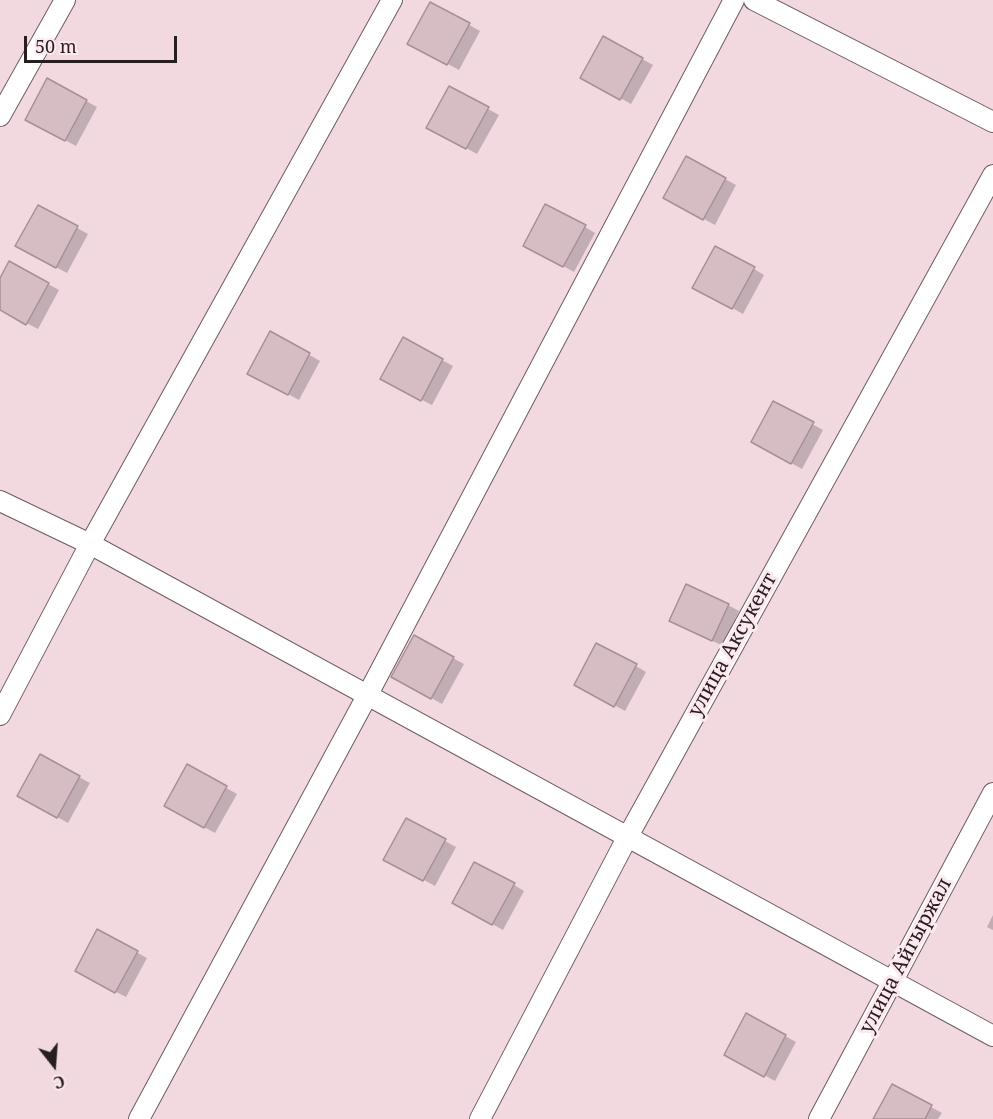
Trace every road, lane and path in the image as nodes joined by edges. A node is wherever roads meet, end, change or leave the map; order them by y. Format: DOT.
graph roads {
  1 [pos="65,0"];
  2 [pos="392,0"];
  3 [pos="734,0"];
  4 [pos="754,0"];
  5 [pos="0,116"];
  6 [pos="993,122"];
  7 [pos="993,175"];
  8 [pos="0,501"];
  9 [pos="90,544"];
  10 [pos="367,696"];
  11 [pos="0,715"];
  12 [pos="993,793"];
  13 [pos="627,838"];
  14 [pos="891,981"];
  15 [pos="993,1036"];
  16 [pos="140,1119"];
  17 [pos="480,1119"];
  18 [pos="819,1119"];
  1 -- 5 [label="street"];
  2 -- 9 [label="street"];
  3 -- 10 [label="street"];
  4 -- 6 [label="street"];
  7 -- 13 [label="street, улица Аксукент"];
  8 -- 9 [label="street"];
  9 -- 10 [label="street"];
  9 -- 11 [label="street"];
  10 -- 13 [label="street"];
  10 -- 16 [label="street"];
  12 -- 14 [label="street, улица Айгыржал"];
  13 -- 14 [label="street"];
  13 -- 17 [label="street, улица Аксукент"];
  14 -- 15 [label="street"];
  14 -- 18 [label="street, улица Айгыржал"];
}
